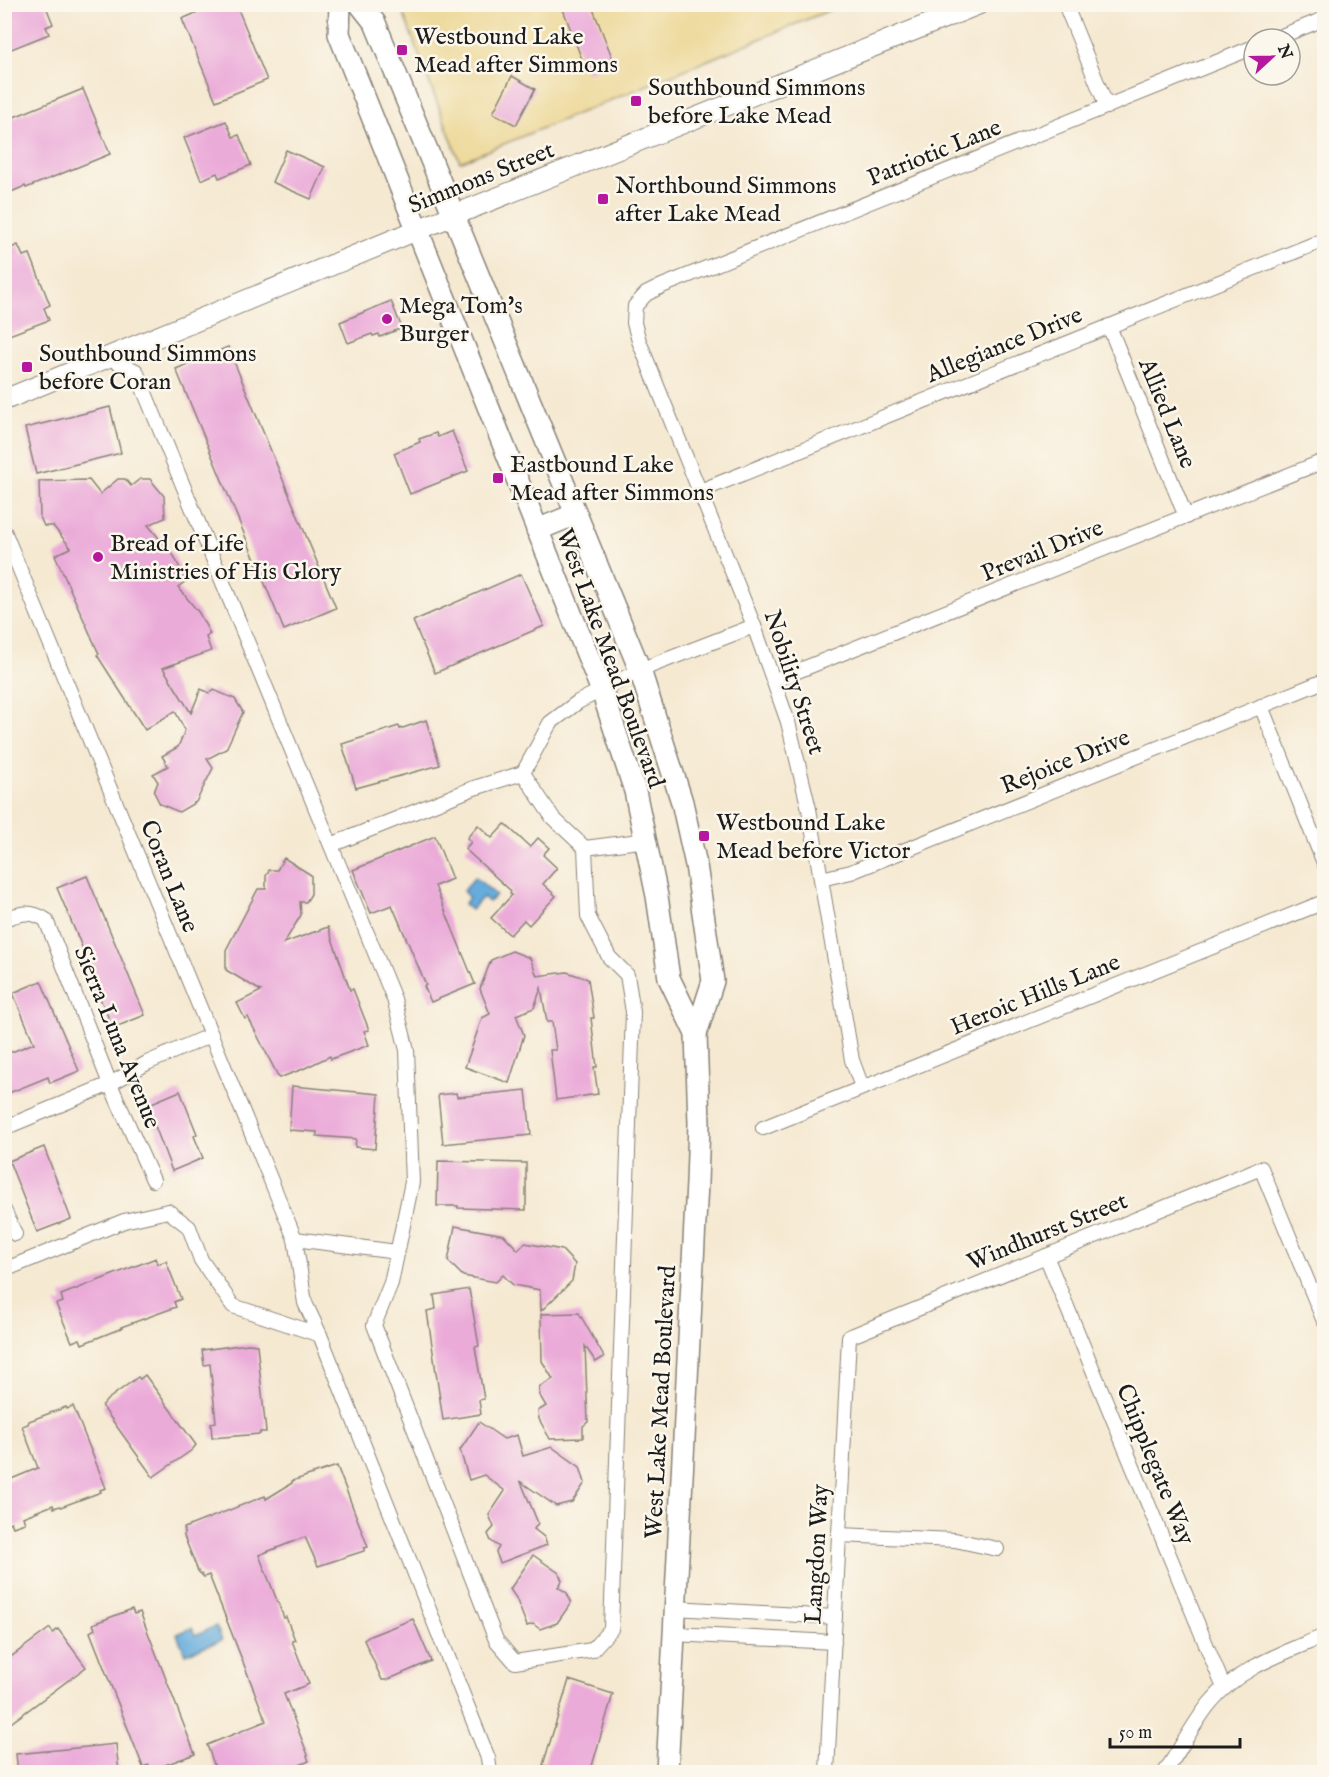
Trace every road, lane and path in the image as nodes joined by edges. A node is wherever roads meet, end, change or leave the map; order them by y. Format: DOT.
graph roads {
  1 [pos="340,4"];
  2 [pos="360,4"];
  3 [pos="979,4"];
  4 [pos="1065,4"];
  5 [pos="1324,19"];
  6 [pos="1302,28"];
  7 [pos="1242,52"];
  8 [pos="1107,107"];
  9 [pos="453,215"];
  10 [pos="417,230"];
  11 [pos="1324,240"];
  12 [pos="635,306"];
  13 [pos="1108,326"];
  14 [pos="107,357"];
  15 [pos="4,400"];
  16 [pos="1324,461"];
  17 [pos="699,491"];
  18 [pos="576,513"];
  19 [pos="1186,517"];
  20 [pos="537,530"];
  21 [pos="4,531"];
  22 [pos="754,626"];
  23 [pos="640,670"];
  24 [pos="775,680"];
  25 [pos="1324,681"];
  26 [pos="602,692"];
  27 [pos="1261,706"];
  28 [pos="524,773"];
  29 [pos="646,840"];
  30 [pos="331,845"];
  31 [pos="585,848"];
  32 [pos="1324,863"];
  33 [pos="821,879"];
  34 [pos="1324,902"];
  35 [pos="4,919"];
  36 [pos="696,1034"];
  37 [pos="211,1035"];
  38 [pos="110,1084"];
  39 [pos="862,1087"];
  40 [pos="4,1128"];
  41 [pos="763,1128"];
  42 [pos="153,1180"];
  43 [pos="4,1209"];
  44 [pos="15,1234"];
  45 [pos="295,1239"];
  46 [pos="397,1252"];
  47 [pos="1046,1256"];
  48 [pos="4,1270"];
  49 [pos="1324,1322"];
  50 [pos="320,1335"];
  51 [pos="849,1337"];
  52 [pos="840,1534"];
  53 [pos="997,1549"];
  54 [pos="674,1608"];
  55 [pos="835,1617"];
  56 [pos="673,1634"];
  57 [pos="1324,1636"];
  58 [pos="834,1642"];
  59 [pos="1224,1688"];
  60 [pos="490,1773"];
  61 [pos="667,1773"];
  62 [pos="827,1773"];
  63 [pos="1165,1773"];
  1 -- 10 [label="main road, West Lake Mead Boulevard"];
  2 -- 9 [label="main road, West Lake Mead Boulevard"];
  3 -- 9 [label="main road, Simmons Street"];
  4 -- 8 [label="street"];
  5 -- 6 [label="street"];
  7 -- 8 [label="street, Patriotic Lane"];
  8 -- 12 [label="street, Patriotic Lane"];
  9 -- 10 [label="main road, Simmons Street"];
  9 -- 18 [label="main road, West Lake Mead Boulevard"];
  10 -- 14 [label="main road, Simmons Street"];
  10 -- 20 [label="main road, West Lake Mead Boulevard"];
  11 -- 13 [label="street, Allegiance Drive"];
  12 -- 17 [label="street, Nobility Street"];
  13 -- 17 [label="street, Allegiance Drive"];
  13 -- 19 [label="street, Allied Lane"];
  14 -- 15 [label="main road, Simmons Street"];
  14 -- 30 [label="street"];
  16 -- 19 [label="street, Prevail Drive"];
  17 -- 22 [label="street, Nobility Street"];
  18 -- 20 [label="main road"];
  18 -- 23 [label="main road, West Lake Mead Boulevard"];
  19 -- 24 [label="street, Prevail Drive"];
  20 -- 26 [label="main road, West Lake Mead Boulevard"];
  21 -- 37 [label="street, Coran Lane"];
  22 -- 23 [label="street"];
  22 -- 24 [label="street, Nobility Street"];
  23 -- 26 [label="street"];
  23 -- 36 [label="main road, West Lake Mead Boulevard"];
  24 -- 33 [label="street, Nobility Street"];
  25 -- 27 [label="street, Rejoice Drive"];
  26 -- 28 [label="street"];
  26 -- 29 [label="main road, West Lake Mead Boulevard"];
  27 -- 32 [label="street"];
  27 -- 33 [label="street, Rejoice Drive"];
  28 -- 30 [label="street"];
  28 -- 31 [label="street"];
  29 -- 31 [label="street"];
  29 -- 36 [label="main road, West Lake Mead Boulevard"];
  30 -- 46 [label="street"];
  31 -- 46 [label="street"];
  33 -- 39 [label="street, Nobility Street"];
  34 -- 39 [label="street, Heroic Hills Lane"];
  35 -- 38 [label="street, Sierra Luna Avenue"];
  36 -- 54 [label="main road, West Lake Mead Boulevard"];
  37 -- 38 [label="street"];
  37 -- 45 [label="street, Coran Lane"];
  38 -- 40 [label="street"];
  38 -- 42 [label="street, Sierra Luna Avenue"];
  39 -- 41 [label="street, Heroic Hills Lane"];
  43 -- 44 [label="street"];
  45 -- 46 [label="street"];
  45 -- 50 [label="street, Coran Lane"];
  47 -- 49 [label="street, Windhurst Street"];
  47 -- 51 [label="street, Windhurst Street"];
  47 -- 59 [label="street, Chipplegate Way"];
  48 -- 50 [label="street"];
  50 -- 60 [label="street, Coran Lane"];
  51 -- 52 [label="street, Langdon Way"];
  52 -- 53 [label="street"];
  52 -- 55 [label="street, Langdon Way"];
  54 -- 55 [label="street"];
  54 -- 56 [label="main road, West Lake Mead Boulevard"];
  55 -- 58 [label="street, Langdon Way"];
  56 -- 58 [label="street"];
  56 -- 61 [label="main road, West Lake Mead Boulevard"];
  57 -- 59 [label="street"];
  58 -- 62 [label="street, Langdon Way"];
  59 -- 63 [label="street"];
}
